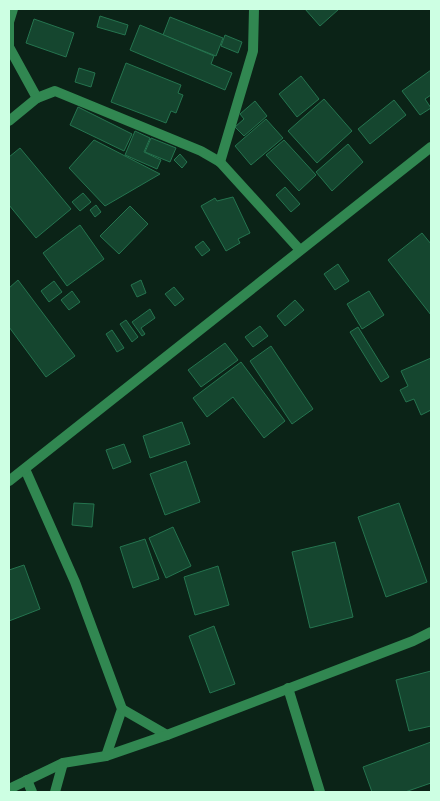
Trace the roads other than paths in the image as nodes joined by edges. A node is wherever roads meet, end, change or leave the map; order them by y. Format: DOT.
graph roads {
  1 [pos="13,9"];
  2 [pos="254,9"];
  3 [pos="37,98"];
  4 [pos="9,121"];
  5 [pos="431,147"];
  6 [pos="220,162"];
  7 [pos="300,250"];
  8 [pos="25,469"];
  9 [pos="9,480"];
  10 [pos="431,632"];
  11 [pos="288,688"];
  12 [pos="122,709"];
  13 [pos="167,735"];
  14 [pos="106,756"];
  15 [pos="64,763"];
  16 [pos="27,780"];
  17 [pos="9,789"];
  18 [pos="32,792"];
  19 [pos="55,792"];
  20 [pos="320,792"];
  1 -- 3 [label="street"];
  2 -- 6 [label="street"];
  3 -- 4 [label="street"];
  3 -- 6 [label="street"];
  5 -- 7 [label="street"];
  6 -- 7 [label="street"];
  7 -- 8 [label="street"];
  8 -- 9 [label="street"];
  8 -- 12 [label="street"];
  10 -- 11 [label="street"];
  11 -- 13 [label="street"];
  11 -- 20 [label="street"];
  12 -- 13 [label="street"];
  12 -- 14 [label="street"];
  13 -- 14 [label="street"];
  14 -- 15 [label="street"];
  15 -- 16 [label="street"];
  15 -- 19 [label="street"];
  16 -- 17 [label="street"];
  16 -- 18 [label="street"];
}
